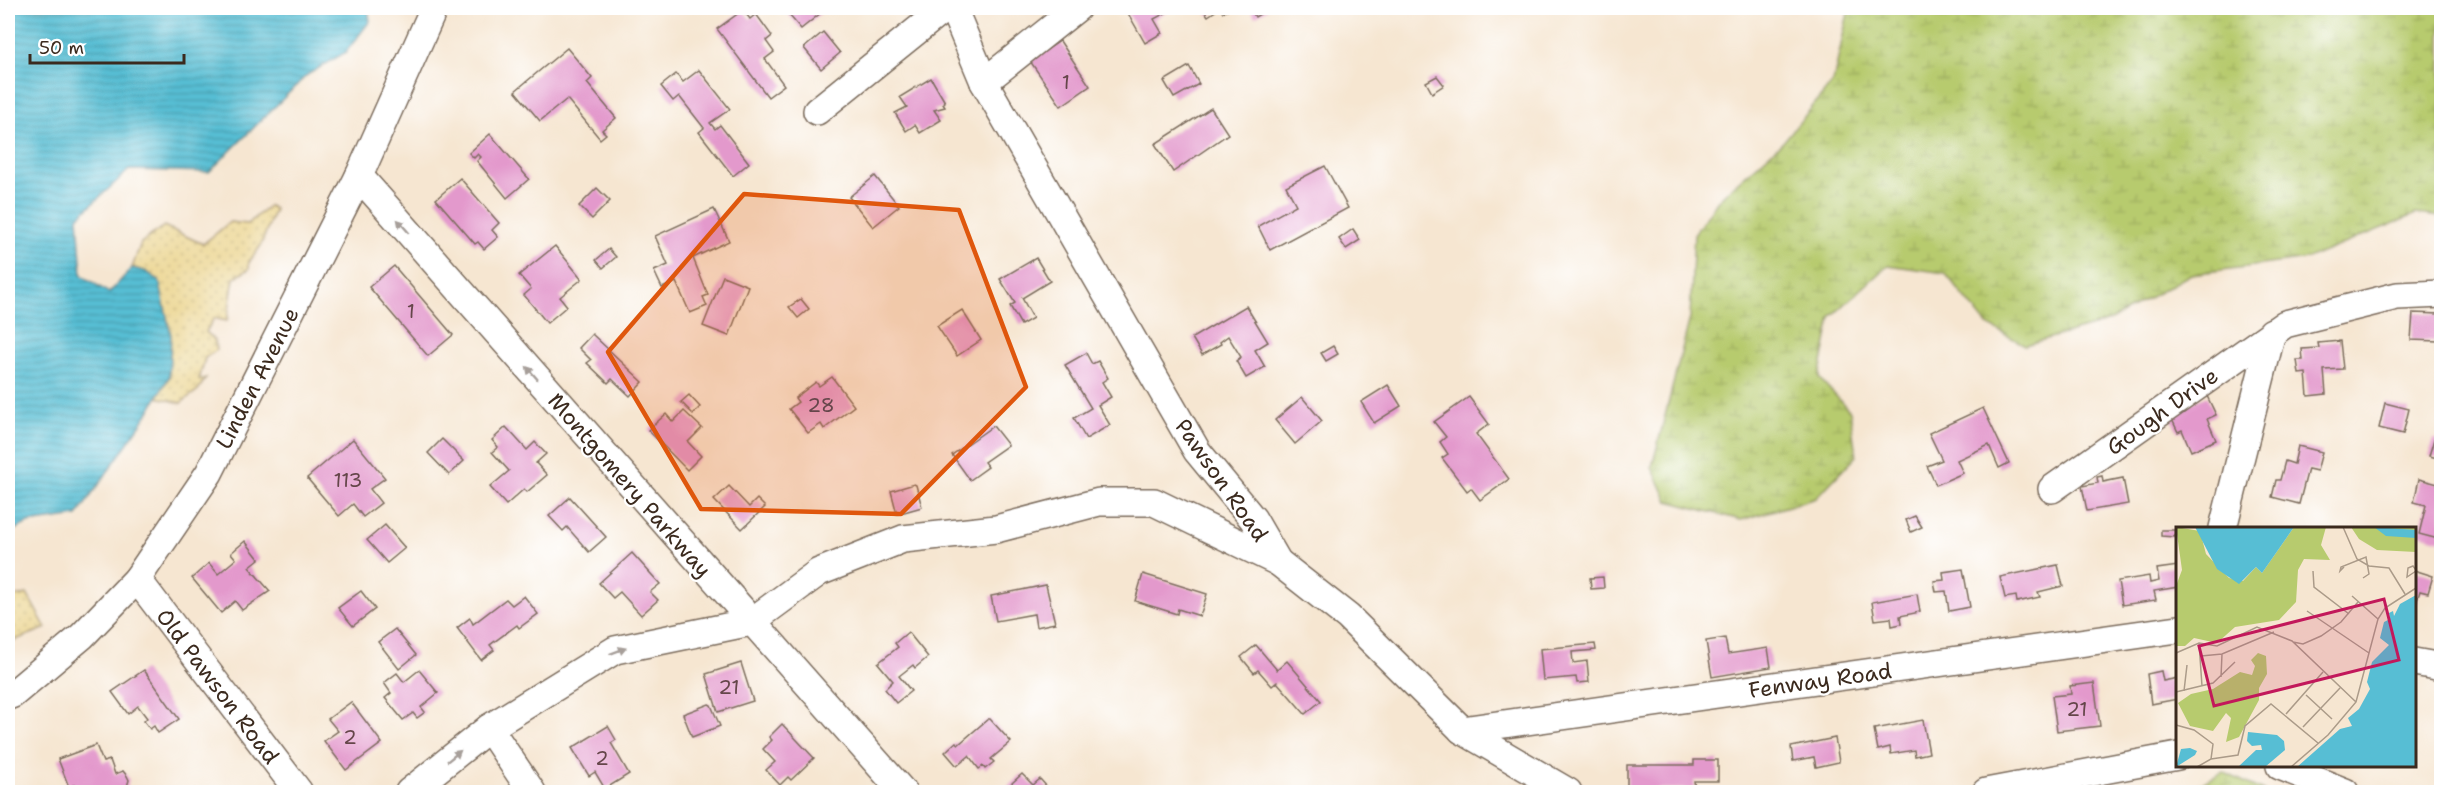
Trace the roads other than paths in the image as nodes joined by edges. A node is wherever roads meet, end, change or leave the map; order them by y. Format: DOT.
graph roads {
  1 [pos="434,8"];
  2 [pos="945,8"];
  3 [pos="953,8"];
  4 [pos="1077,8"];
  5 [pos="984,82"];
  6 [pos="817,111"];
  7 [pos="359,176"];
  8 [pos="2442,294"];
  9 [pos="2272,332"];
  10 [pos="2052,489"];
  11 [pos="2223,527"];
  12 [pos="1278,562"];
  13 [pos="137,579"];
  14 [pos="751,622"];
  15 [pos="2176,629"];
  16 [pos="2416,662"];
  17 [pos="2442,667"];
  18 [pos="8,696"];
  19 [pos="489,728"];
  20 [pos="1462,730"];
  21 [pos="2176,756"];
  22 [pos="2285,767"];
  23 [pos="299,792"];
  24 [pos="409,792"];
  25 [pos="532,792"];
  26 [pos="903,792"];
  27 [pos="1568,792"];
  28 [pos="1986,792"];
  29 [pos="2345,792"];
  1 -- 7 [label="street, Linden Avenue"];
  2 -- 6 [label="street"];
  3 -- 5 [label="street, Pawson Road"];
  4 -- 5 [label="street"];
  5 -- 12 [label="street, Pawson Road"];
  7 -- 13 [label="street, Linden Avenue"];
  14 -- 7 [label="street, Montgomery Parkway, one-way"];
  8 -- 9 [label="street, Gough Drive"];
  9 -- 10 [label="street, Gough Drive"];
  9 -- 11 [label="street"];
  12 -- 14 [label="street"];
  12 -- 20 [label="street, Pawson Road"];
  13 -- 18 [label="street, Linden Avenue"];
  13 -- 23 [label="street, Old Pawson Road"];
  19 -- 14 [label="street, one-way"];
  14 -- 26 [label="street, Montgomery Parkway"];
  15 -- 20 [label="street, Fenway Road"];
  16 -- 17 [label="street"];
  24 -- 19 [label="street, one-way"];
  19 -- 25 [label="street"];
  20 -- 27 [label="street, Pawson Road"];
  21 -- 28 [label="street"];
  22 -- 29 [label="street"];
}
